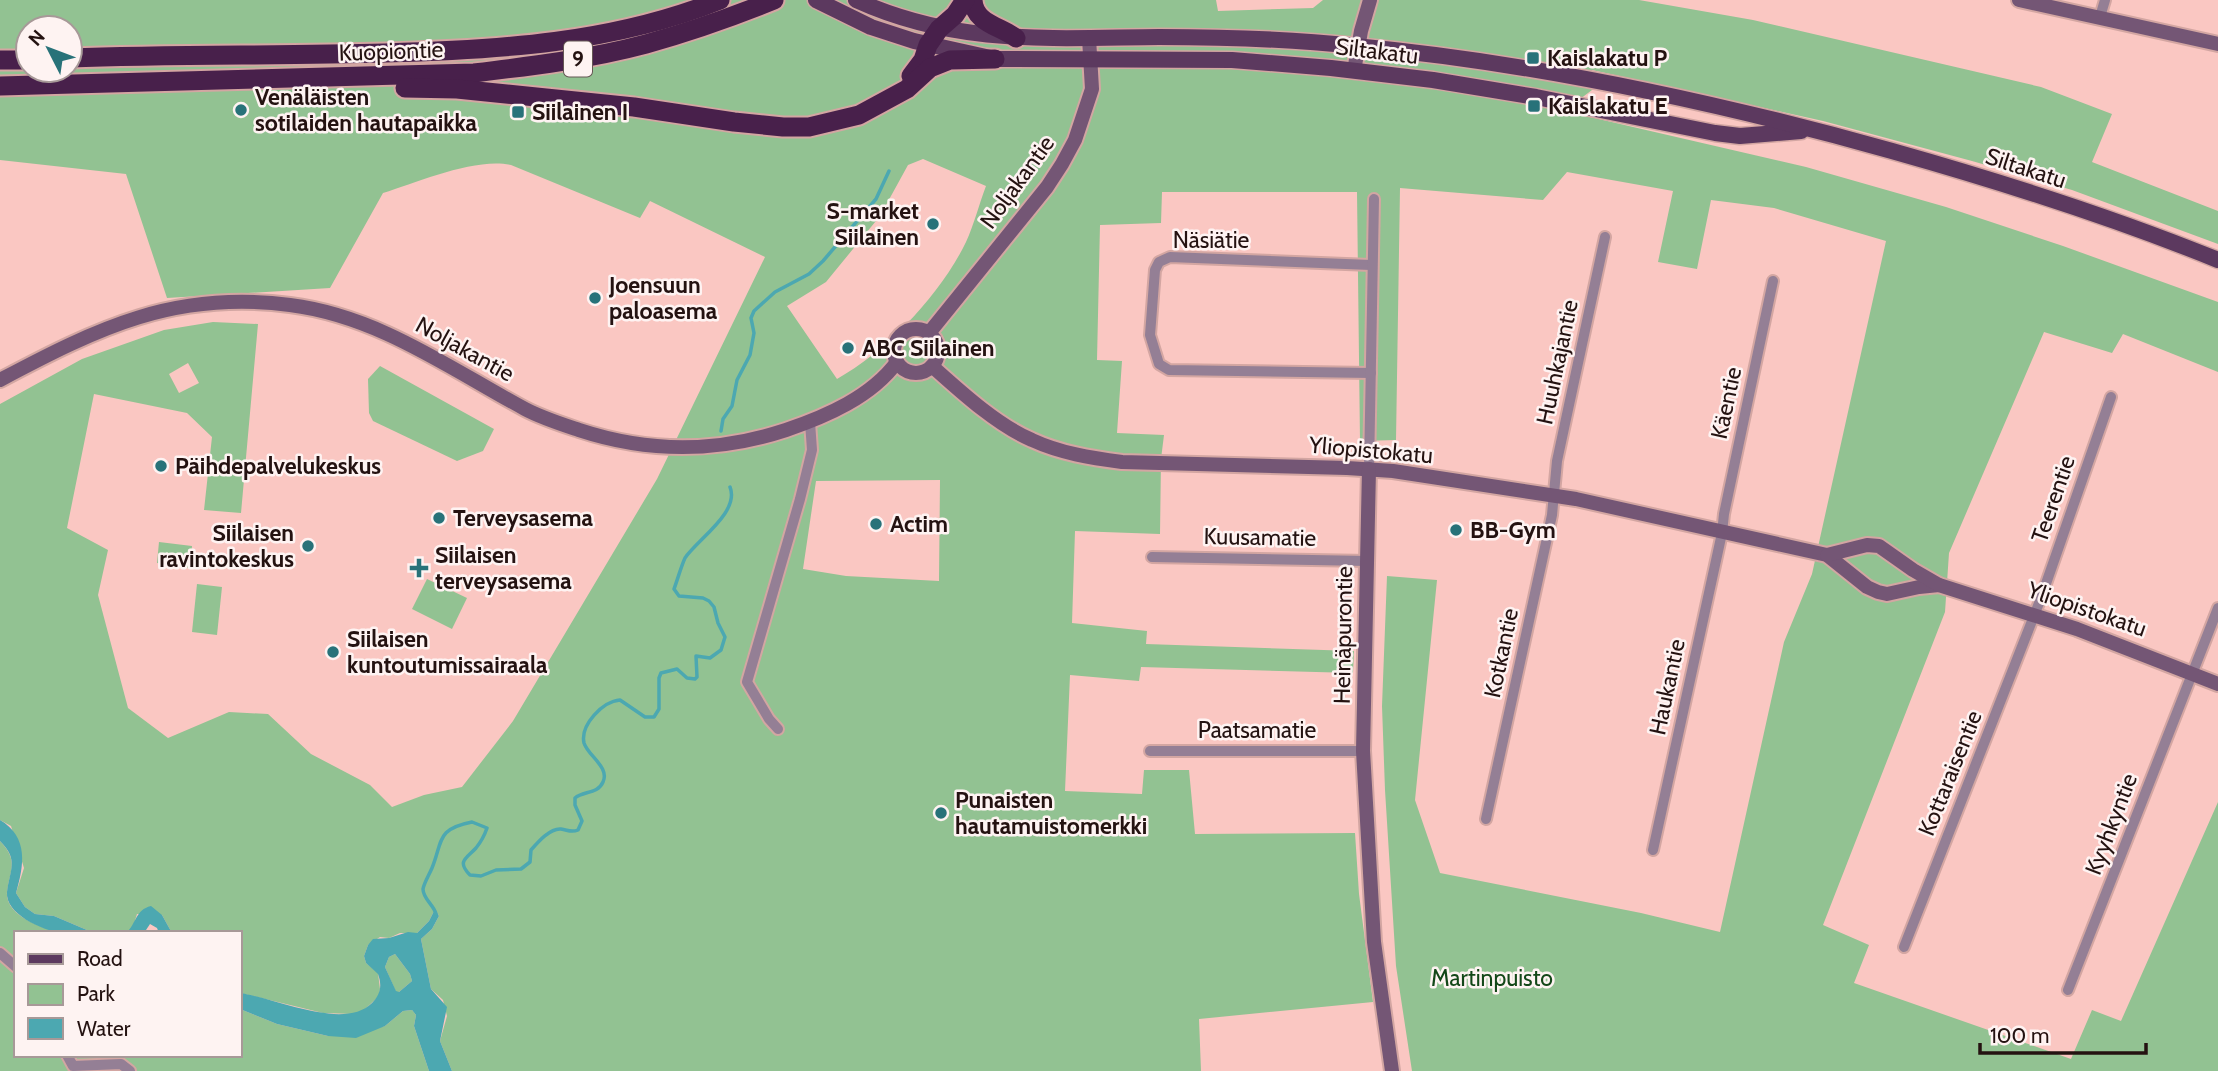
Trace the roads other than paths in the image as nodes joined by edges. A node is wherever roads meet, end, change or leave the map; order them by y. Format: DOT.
graph roads {
  1 [pos="774,0"];
  2 [pos="816,0"];
  3 [pos="965,0"];
  4 [pos="974,0"];
  5 [pos="1370,0"];
  6 [pos="2019,0"];
  7 [pos="2105,0"];
  8 [pos="717,1"];
  9 [pos="856,1"];
  10 [pos="2100,18"];
  11 [pos="934,37"];
  12 [pos="1016,38"];
  13 [pos="1089,38"];
  14 [pos="2218,43"];
  15 [pos="1358,46"];
  16 [pos="84,58"];
  17 [pos="995,59"];
  18 [pos="1091,60"];
  19 [pos="1354,71"];
  20 [pos="375,77"];
  21 [pos="0,86"];
  22 [pos="894,94"];
  23 [pos="1816,130"];
  24 [pos="1374,199"];
  25 [pos="1605,237"];
  26 [pos="2218,260"];
  27 [pos="1371,265"];
  28 [pos="1773,281"];
  29 [pos="929,333"];
  30 [pos="897,362"];
  31 [pos="932,366"];
  32 [pos="1371,373"];
  33 [pos="0,380"];
  34 [pos="2111,397"];
  35 [pos="810,422"];
  36 [pos="1369,470"];
  37 [pos="1555,496"];
  38 [pos="1722,533"];
  39 [pos="1827,555"];
  40 [pos="1152,557"];
  41 [pos="1368,561"];
  42 [pos="1939,585"];
  43 [pos="2218,608"];
  44 [pos="2035,614"];
  45 [pos="2193,673"];
  46 [pos="2218,684"];
  47 [pos="778,729"];
  48 [pos="1150,751"];
  49 [pos="1363,751"];
  50 [pos="1486,819"];
  51 [pos="1653,850"];
  52 [pos="1904,947"];
  53 [pos="0,953"];
  54 [pos="14,965"];
  55 [pos="2068,990"];
  56 [pos="68,1057"];
  57 [pos="130,1071"];
  58 [pos="1392,1071"];
  1 -- 20 [label="highway, Kuopiontie / 9"];
  2 -- 11 [label="main road"];
  3 -- 11 [label="highway"];
  4 -- 12 [label="highway"];
  5 -- 15 [label="street"];
  6 -- 10 [label="street"];
  7 -- 10 [label="street"];
  8 -- 16 [label="highway, Kuopiontie / 9"];
  9 -- 11 [label="main road"];
  10 -- 14 [label="street"];
  11 -- 12 [label="main road, Siltakatu"];
  11 -- 17 [label="main road, Siltakatu"];
  11 -- 22 [label="highway"];
  12 -- 13 [label="main road, Siltakatu"];
  13 -- 15 [label="main road, Siltakatu"];
  13 -- 18 [label="street, Noljakantie"];
  15 -- 19 [label="street"];
  15 -- 23 [label="main road, Siltakatu"];
  17 -- 18 [label="main road, Siltakatu"];
  17 -- 22 [label="highway"];
  18 -- 19 [label="main road, Siltakatu"];
  18 -- 29 [label="street, Noljakantie"];
  19 -- 23 [label="main road, Siltakatu"];
  20 -- 21 [label="highway, Kuopiontie / 9"];
  20 -- 22 [label="highway"];
  23 -- 26 [label="main road, Siltakatu"];
  24 -- 27 [label="street, Heinäpurontie"];
  25 -- 37 [label="street, Huuhkajantie"];
  27 -- 32 [label="street, Heinäpurontie"];
  27 -- 32 [label="street, Näsiätie"];
  28 -- 38 [label="street, Käentie"];
  29 -- 30 [label="street"];
  29 -- 31 [label="street"];
  30 -- 31 [label="street"];
  30 -- 35 [label="street, Noljakantie"];
  31 -- 36 [label="street, Yliopistokatu"];
  32 -- 36 [label="street, Heinäpurontie"];
  33 -- 35 [label="street, Noljakantie"];
  34 -- 44 [label="street, Teerentie"];
  35 -- 47 [label="street"];
  36 -- 37 [label="street, Yliopistokatu"];
  36 -- 41 [label="street, Heinäpurontie"];
  37 -- 38 [label="street, Yliopistokatu"];
  37 -- 50 [label="street, Kotkantie"];
  38 -- 39 [label="street, Yliopistokatu"];
  38 -- 51 [label="street, Haukantie"];
  39 -- 42 [label="street, Yliopistokatu"];
  39 -- 42 [label="street, Yliopistokatu"];
  40 -- 41 [label="street, Kuusamatie"];
  41 -- 49 [label="street, Heinäpurontie"];
  42 -- 44 [label="street, Yliopistokatu"];
  43 -- 45 [label="street, Kyyhkyntie"];
  44 -- 45 [label="street, Yliopistokatu"];
  44 -- 52 [label="street, Kottaraisentie"];
  45 -- 46 [label="street, Yliopistokatu"];
  45 -- 55 [label="street, Kyyhkyntie"];
  48 -- 49 [label="street, Paatsamatie"];
  49 -- 58 [label="street, Heinäpurontie"];
  53 -- 54 [label="street"];
  56 -- 57 [label="street"];
}
